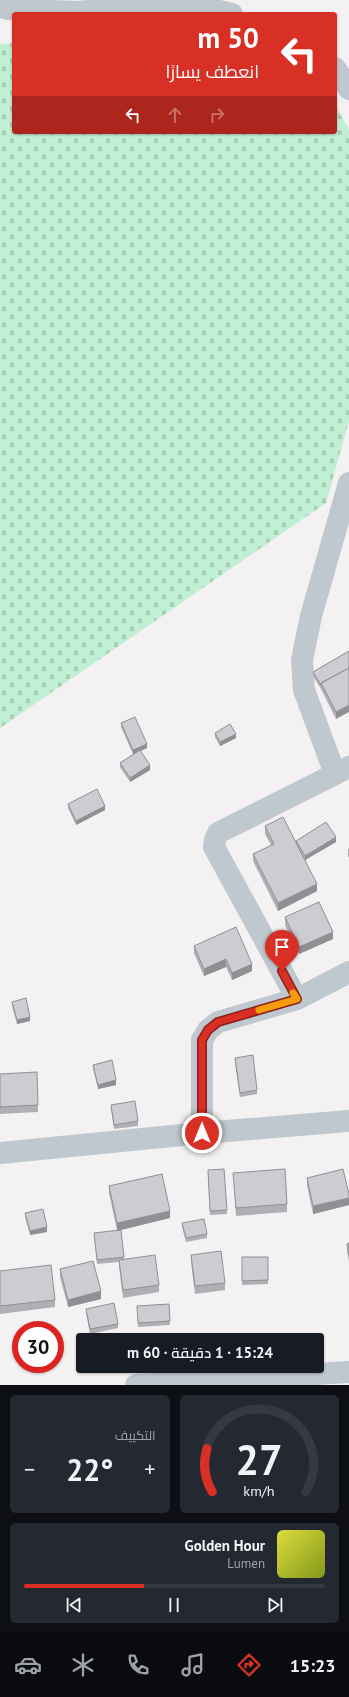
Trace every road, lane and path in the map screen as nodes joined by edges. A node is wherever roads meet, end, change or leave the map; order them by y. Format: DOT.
graph roads {
  1 [pos="0,6"];
  2 [pos="77,12"];
  3 [pos="77,12"];
  4 [pos="223,12"];
  5 [pos="337,71"];
  6 [pos="349,89"];
  7 [pos="349,483"];
  8 [pos="342,771"];
  9 [pos="349,972"];
  10 [pos="297,999"];
  11 [pos="349,1121"];
  12 [pos="202,1133"];
  13 [pos="0,1154"];
  14 [pos="349,1372"];
  15 [pos="136,1385"];
  1 -- 2 [label="street"];
  3 -- 4 [label="street"];
  5 -- 6 [label="street"];
  7 -- 8 [label="street"];
  8 -- 10 [label="street"];
  9 -- 10 [label="street"];
  10 -- 12 [label="street"];
  11 -- 12 [label="street"];
  12 -- 13 [label="street"];
  14 -- 15 [label="street"];
}
